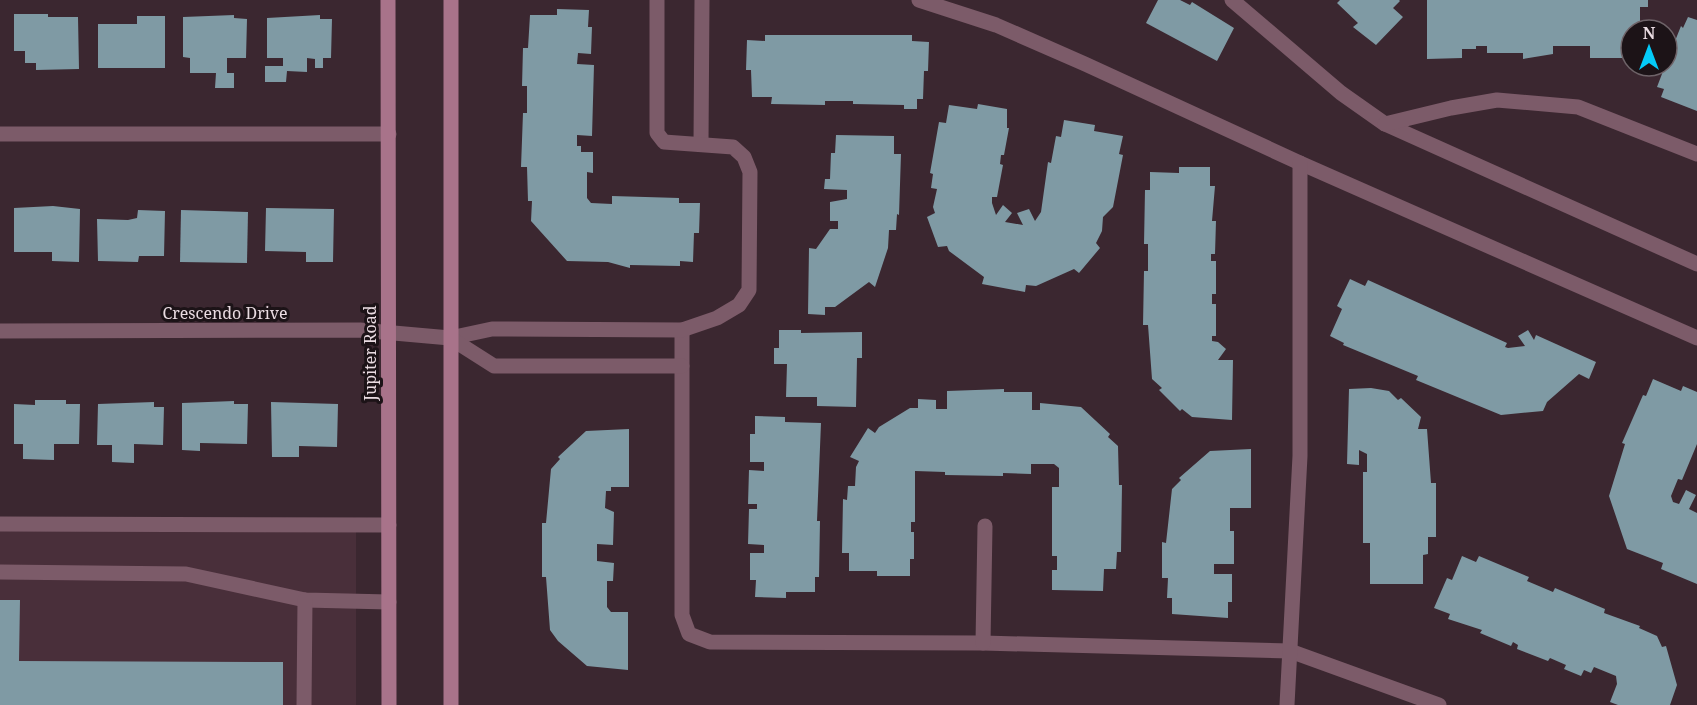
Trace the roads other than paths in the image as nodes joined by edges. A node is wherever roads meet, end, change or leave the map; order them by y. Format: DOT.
graph roads {
  1 [pos="388,0"];
  2 [pos="451,0"];
  3 [pos="657,0"];
  4 [pos="702,0"];
  5 [pos="919,0"];
  6 [pos="1232,0"];
  7 [pos="1384,124"];
  8 [pos="0,134"];
  9 [pos="389,134"];
  10 [pos="701,143"];
  11 [pos="1697,154"];
  12 [pos="1300,163"];
  13 [pos="1697,264"];
  14 [pos="682,330"];
  15 [pos="0,331"];
  16 [pos="387,334"];
  17 [pos="450,338"];
  18 [pos="1697,338"];
  19 [pos="682,366"];
  20 [pos="0,524"];
  21 [pos="389,525"];
  22 [pos="985,526"];
  23 [pos="0,572"];
  24 [pos="305,600"];
  25 [pos="389,602"];
  26 [pos="983,643"];
  27 [pos="1290,651"];
  28 [pos="304,705"];
  29 [pos="389,705"];
  30 [pos="451,705"];
  31 [pos="1287,705"];
  32 [pos="1439,705"];
  1 -- 9 [label="main road, Jupiter Road"];
  2 -- 17 [label="main road"];
  3 -- 10 [label="street"];
  4 -- 10 [label="street"];
  5 -- 12 [label="street"];
  6 -- 7 [label="street"];
  7 -- 11 [label="street"];
  7 -- 13 [label="street"];
  8 -- 9 [label="street"];
  9 -- 16 [label="main road, Jupiter Road"];
  10 -- 14 [label="street"];
  12 -- 18 [label="street"];
  12 -- 27 [label="street"];
  14 -- 17 [label="street"];
  14 -- 19 [label="street"];
  15 -- 16 [label="street, Crescendo Drive"];
  16 -- 17 [label="street, Crescendo Drive"];
  16 -- 21 [label="main road, Jupiter Road"];
  17 -- 19 [label="street"];
  17 -- 30 [label="main road"];
  19 -- 26 [label="street"];
  20 -- 21 [label="street"];
  21 -- 25 [label="main road, Jupiter Road"];
  22 -- 26 [label="street"];
  23 -- 24 [label="street"];
  24 -- 25 [label="street"];
  24 -- 28 [label="street"];
  25 -- 29 [label="main road, Jupiter Road"];
  26 -- 27 [label="street"];
  27 -- 31 [label="street"];
  27 -- 32 [label="street"];
}
